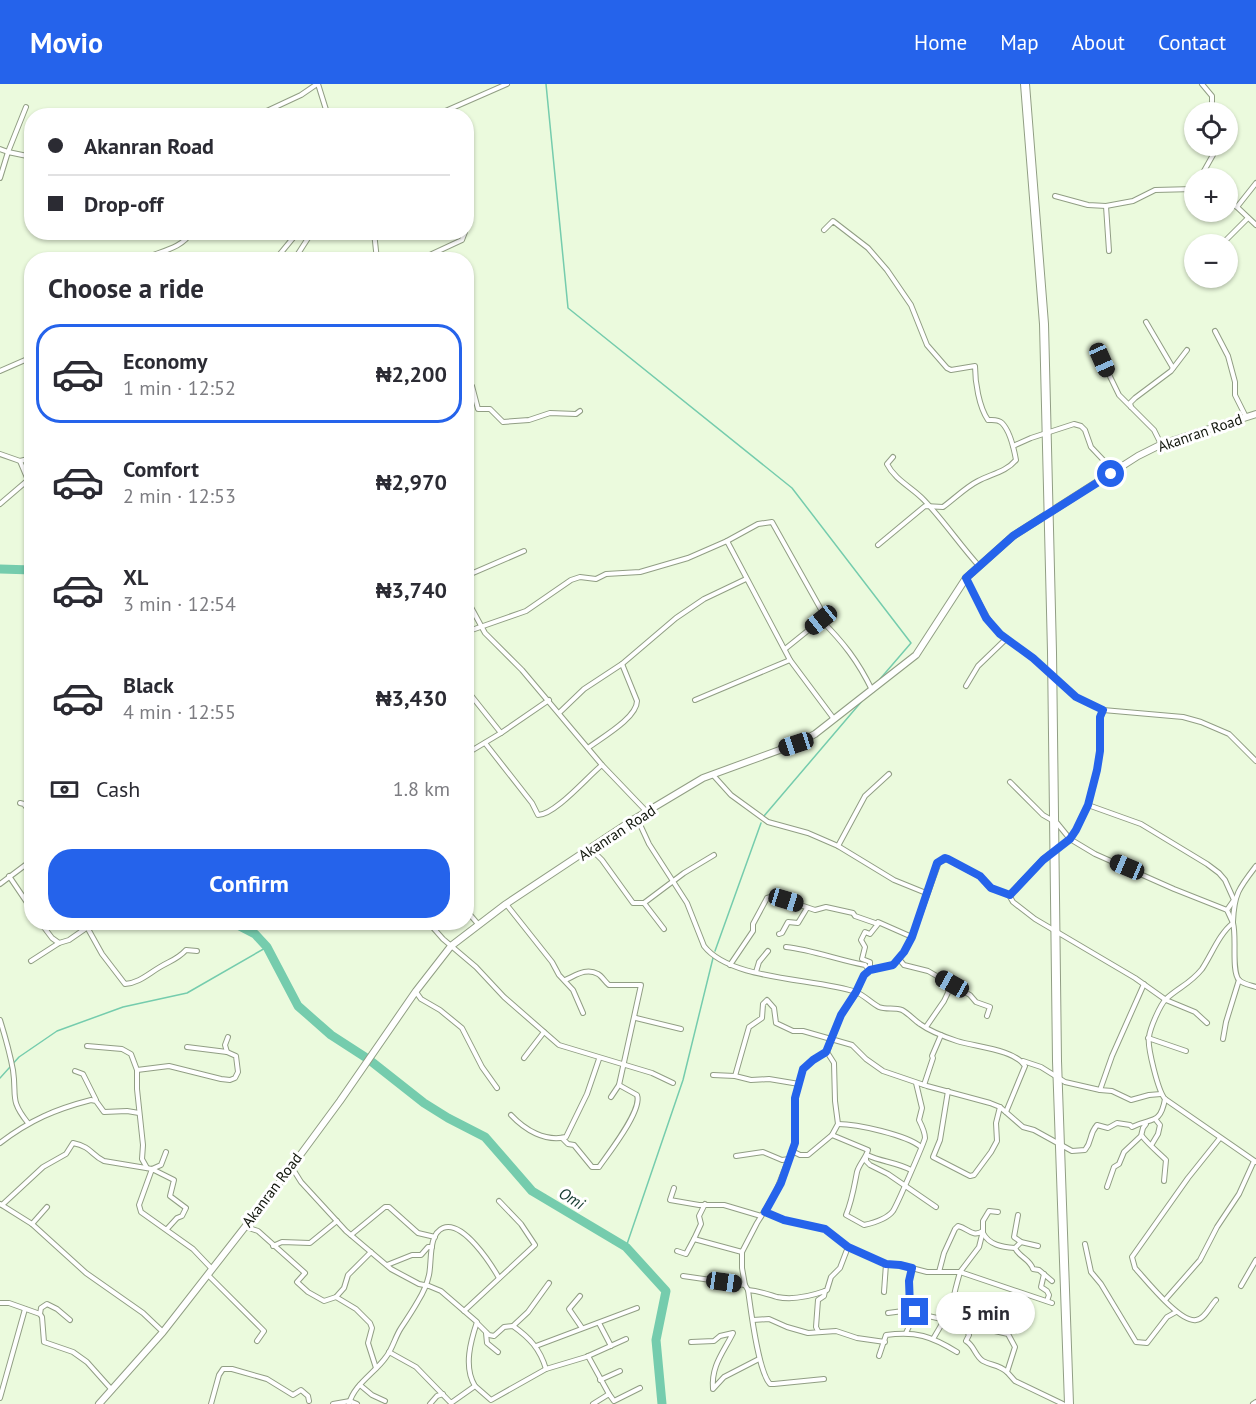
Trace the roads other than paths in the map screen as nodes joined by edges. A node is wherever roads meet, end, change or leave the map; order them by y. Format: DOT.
graph roads {
  1 [pos="318,84"];
  2 [pos="507,84"];
  3 [pos="1025,84"];
  4 [pos="1202,84"];
  5 [pos="1212,102"];
  6 [pos="273,108"];
  7 [pos="326,108"];
  8 [pos="452,108"];
  9 [pos="24,112"];
  10 [pos="0,149"];
  11 [pos="8,152"];
  12 [pos="24,155"];
  13 [pos="0,178"];
  14 [pos="1256,183"];
  15 [pos="1184,189"];
  16 [pos="1055,196"];
  17 [pos="1106,206"];
  18 [pos="1238,206"];
  19 [pos="1238,208"];
  20 [pos="1248,218"];
  21 [pos="1256,225"];
  22 [pos="824,230"];
  23 [pos="1232,234"];
  24 [pos="186,240"];
  25 [pos="293,240"];
  26 [pos="462,240"];
  27 [pos="1109,250"];
  28 [pos="160,252"];
  29 [pos="281,252"];
  30 [pos="436,252"];
  31 [pos="1146,322"];
  32 [pos="1215,331"];
  33 [pos="1098,347"];
  34 [pos="1186,350"];
  35 [pos="24,360"];
  36 [pos="1173,368"];
  37 [pos="0,370"];
  38 [pos="474,392"];
  39 [pos="1131,408"];
  40 [pos="580,411"];
  41 [pos="1256,414"];
  42 [pos="1246,417"];
  43 [pos="1162,444"];
  44 [pos="1013,446"];
  45 [pos="0,454"];
  46 [pos="893,457"];
  47 [pos="24,460"];
  48 [pos="20,461"];
  49 [pos="24,470"];
  50 [pos="1111,474"];
  51 [pos="24,483"];
  52 [pos="0,504"];
  53 [pos="930,507"];
  54 [pos="727,541"];
  55 [pos="878,545"];
  56 [pos="524,551"];
  57 [pos="979,566"];
  58 [pos="474,573"];
  59 [pos="966,578"];
  60 [pos="746,579"];
  61 [pos="474,613"];
  62 [pos="821,620"];
  63 [pos="481,627"];
  64 [pos="474,629"];
  65 [pos="1006,639"];
  66 [pos="785,649"];
  67 [pos="790,660"];
  68 [pos="622,664"];
  69 [pos="966,686"];
  70 [pos="872,690"];
  71 [pos="474,699"];
  72 [pos="549,700"];
  73 [pos="695,700"];
  74 [pos="1103,710"];
  75 [pos="559,713"];
  76 [pos="834,719"];
  77 [pos="501,734"];
  78 [pos="485,743"];
  79 [pos="588,748"];
  80 [pos="474,749"];
  81 [pos="1256,761"];
  82 [pos="602,765"];
  83 [pos="712,774"];
  84 [pos="889,774"];
  85 [pos="1010,782"];
  86 [pos="20,803"];
  87 [pos="24,804"];
  88 [pos="1088,805"];
  89 [pos="647,812"];
  90 [pos="637,819"];
  91 [pos="1070,839"];
  92 [pos="838,846"];
  93 [pos="591,849"];
  94 [pos="714,855"];
  95 [pos="24,866"];
  96 [pos="1256,866"];
  97 [pos="9,876"];
  98 [pos="672,881"];
  99 [pos="0,884"];
  100 [pos="926,893"];
  101 [pos="1010,895"];
  102 [pos="24,898"];
  103 [pos="1234,900"];
  104 [pos="644,903"];
  105 [pos="506,904"];
  106 [pos="807,908"];
  107 [pos="1227,910"];
  108 [pos="474,919"];
  109 [pos="874,921"];
  110 [pos="1233,923"];
  111 [pos="478,924"];
  112 [pos="474,927"];
  113 [pos="664,929"];
  114 [pos="46,930"];
  115 [pos="83,930"];
  116 [pos="89,930"];
  117 [pos="436,930"];
  118 [pos="471,930"];
  119 [pos="779,934"];
  120 [pos="912,937"];
  121 [pos="59,943"];
  122 [pos="451,946"];
  123 [pos="786,947"];
  124 [pos="197,951"];
  125 [pos="768,951"];
  126 [pos="899,959"];
  127 [pos="31,961"];
  128 [pos="730,965"];
  129 [pos="870,970"];
  130 [pos="756,972"];
  131 [pos="565,980"];
  132 [pos="1239,980"];
  133 [pos="952,984"];
  134 [pos="1144,984"];
  135 [pos="1256,987"];
  136 [pos="416,991"];
  137 [pos="856,992"];
  138 [pos="1166,999"];
  139 [pos="583,1013"];
  140 [pos="987,1016"];
  141 [pos="636,1018"];
  142 [pos="0,1020"];
  143 [pos="1207,1023"];
  144 [pos="926,1027"];
  145 [pos="681,1029"];
  146 [pos="2,1032"];
  147 [pos="544,1032"];
  148 [pos="941,1035"];
  149 [pos="228,1037"];
  150 [pos="1148,1038"];
  151 [pos="1223,1039"];
  152 [pos="830,1041"];
  153 [pos="87,1046"];
  154 [pos="187,1047"];
  155 [pos="1186,1051"];
  156 [pos="227,1052"];
  157 [pos="826,1052"];
  158 [pos="524,1058"];
  159 [pos="599,1059"];
  160 [pos="1022,1061"];
  161 [pos="624,1064"];
  162 [pos="137,1070"];
  163 [pos="75,1071"];
  164 [pos="713,1076"];
  165 [pos="735,1076"];
  166 [pos="916,1082"];
  167 [pos="674,1083"];
  168 [pos="799,1084"];
  169 [pos="619,1085"];
  170 [pos="924,1085"];
  171 [pos="497,1088"];
  172 [pos="948,1090"];
  173 [pos="1100,1090"];
  174 [pos="1161,1094"];
  175 [pos="611,1097"];
  176 [pos="1165,1099"];
  177 [pos="96,1101"];
  178 [pos="1000,1107"];
  179 [pos="1006,1112"];
  180 [pos="139,1113"];
  181 [pos="511,1115"];
  182 [pos="1156,1120"];
  183 [pos="28,1123"];
  184 [pos="1147,1123"];
  185 [pos="838,1124"];
  186 [pos="832,1135"];
  187 [pos="1141,1136"];
  188 [pos="562,1138"];
  189 [pos="1220,1138"];
  190 [pos="0,1143"];
  191 [pos="1152,1144"];
  192 [pos="921,1147"];
  193 [pos="792,1151"];
  194 [pos="166,1152"];
  195 [pos="736,1156"];
  196 [pos="866,1156"];
  197 [pos="789,1159"];
  198 [pos="1255,1161"];
  199 [pos="291,1166"];
  200 [pos="150,1169"];
  201 [pos="910,1170"];
  202 [pos="1164,1181"];
  203 [pos="905,1185"];
  204 [pos="1107,1187"];
  205 [pos="674,1188"];
  206 [pos="499,1201"];
  207 [pos="1,1204"];
  208 [pos="705,1204"];
  209 [pos="936,1207"];
  210 [pos="47,1208"];
  211 [pos="998,1212"];
  212 [pos="763,1214"];
  213 [pos="1018,1215"];
  214 [pos="337,1221"];
  215 [pos="32,1224"];
  216 [pos="245,1226"];
  217 [pos="167,1229"];
  218 [pos="982,1231"];
  219 [pos="351,1235"];
  220 [pos="435,1237"];
  221 [pos="694,1239"];
  222 [pos="1021,1242"];
  223 [pos="1085,1244"];
  224 [pos="273,1246"];
  225 [pos="1038,1246"];
  226 [pos="432,1247"];
  227 [pos="848,1247"];
  228 [pos="1015,1248"];
  229 [pos="677,1251"];
  230 [pos="371,1252"];
  231 [pos="742,1252"];
  232 [pos="1256,1260"];
  233 [pos="886,1264"];
  234 [pos="386,1265"];
  235 [pos="912,1268"];
  236 [pos="210,1272"];
  237 [pos="939,1272"];
  238 [pos="960,1272"];
  239 [pos="1044,1274"];
  240 [pos="684,1276"];
  241 [pos="499,1278"];
  242 [pos="1052,1281"];
  243 [pos="549,1283"];
  244 [pos="744,1285"];
  245 [pos="425,1286"];
  246 [pos="1241,1286"];
  247 [pos="748,1290"];
  248 [pos="825,1291"];
  249 [pos="884,1292"];
  250 [pos="580,1296"];
  251 [pos="336,1297"];
  252 [pos="1165,1300"];
  253 [pos="1216,1300"];
  254 [pos="0,1303"];
  255 [pos="910,1307"];
  256 [pos="637,1308"];
  257 [pos="25,1309"];
  258 [pos="464,1311"];
  259 [pos="915,1312"];
  260 [pos="1176,1312"];
  261 [pos="888,1313"];
  262 [pos="40,1314"];
  263 [pos="942,1318"];
  264 [pos="70,1320"];
  265 [pos="753,1320"];
  266 [pos="953,1320"];
  267 [pos="477,1322"];
  268 [pos="599,1323"];
  269 [pos="513,1326"];
  270 [pos="582,1329"];
  271 [pos="818,1331"];
  272 [pos="163,1332"];
  273 [pos="486,1333"];
  274 [pos="906,1333"];
  275 [pos="626,1339"];
  276 [pos="933,1339"];
  277 [pos="257,1341"];
  278 [pos="885,1341"];
  279 [pos="691,1342"];
  280 [pos="536,1346"];
  281 [pos="611,1346"];
  282 [pos="389,1352"];
  283 [pos="498,1352"];
  284 [pos="957,1352"];
  285 [pos="588,1356"];
  286 [pos="879,1356"];
  287 [pos="759,1358"];
  288 [pos="376,1368"];
  289 [pos="546,1369"];
  290 [pos="621,1371"];
  291 [pos="1006,1372"];
  292 [pos="824,1379"];
  293 [pos="600,1380"];
  294 [pos="360,1385"];
  295 [pos="475,1386"];
  296 [pos="640,1388"];
  297 [pos="112,1390"];
  298 [pos="443,1394"];
  299 [pos="609,1394"];
  300 [pos="0,1398"];
  301 [pos="309,1401"];
  302 [pos="385,1401"];
  303 [pos="350,1402"];
  304 [pos="614,1402"];
  305 [pos="452,1403"];
  306 [pos="99,1404"];
  307 [pos="212,1404"];
  308 [pos="333,1404"];
  309 [pos="357,1404"];
  310 [pos="430,1404"];
  311 [pos="593,1404"];
  312 [pos="1063,1404"];
  313 [pos="1069,1404"];
  1 -- 6 [label="street"];
  1 -- 7 [label="street"];
  2 -- 8 [label="street"];
  3 -- 313 [label="highway"];
  4 -- 5 [label="street"];
  9 -- 11 [label="street"];
  10 -- 11 [label="street"];
  11 -- 12 [label="street"];
  11 -- 13 [label="street"];
  14 -- 18 [label="street"];
  15 -- 17 [label="street"];
  16 -- 17 [label="street"];
  17 -- 27 [label="street"];
  19 -- 20 [label="street"];
  20 -- 21 [label="street"];
  20 -- 23 [label="street"];
  22 -- 44 [label="street"];
  24 -- 28 [label="street"];
  25 -- 29 [label="street"];
  26 -- 30 [label="street"];
  31 -- 36 [label="street"];
  32 -- 42 [label="street"];
  33 -- 39 [label="street"];
  34 -- 36 [label="street"];
  35 -- 37 [label="street"];
  36 -- 39 [label="street"];
  38 -- 40 [label="street"];
  39 -- 43 [label="street"];
  41 -- 42 [label="main road, Akanran Road"];
  42 -- 43 [label="main road, Akanran Road"];
  43 -- 50 [label="main road, Akanran Road"];
  44 -- 50 [label="street"];
  44 -- 53 [label="street"];
  45 -- 48 [label="street"];
  46 -- 53 [label="street"];
  47 -- 48 [label="street"];
  48 -- 49 [label="street"];
  50 -- 57 [label="main road, Akanran Road"];
  51 -- 52 [label="street"];
  53 -- 55 [label="street"];
  53 -- 57 [label="street"];
  54 -- 60 [label="street"];
  54 -- 62 [label="street"];
  54 -- 63 [label="street"];
  56 -- 58 [label="street"];
  57 -- 59 [label="main road, Akanran Road"];
  59 -- 65 [label="street"];
  59 -- 70 [label="main road, Akanran Road"];
  60 -- 66 [label="street"];
  60 -- 68 [label="street"];
  61 -- 63 [label="street"];
  62 -- 66 [label="street"];
  62 -- 70 [label="street"];
  63 -- 64 [label="street"];
  63 -- 72 [label="street"];
  65 -- 69 [label="street"];
  65 -- 74 [label="street"];
  66 -- 67 [label="street"];
  67 -- 73 [label="street"];
  67 -- 76 [label="street"];
  68 -- 75 [label="street"];
  68 -- 79 [label="street"];
  70 -- 76 [label="main road, Akanran Road"];
  71 -- 77 [label="street"];
  72 -- 75 [label="street"];
  72 -- 77 [label="street"];
  74 -- 81 [label="street"];
  74 -- 88 [label="street"];
  75 -- 79 [label="street"];
  76 -- 83 [label="main road, Akanran Road"];
  77 -- 78 [label="street"];
  78 -- 80 [label="street"];
  78 -- 82 [label="street"];
  79 -- 82 [label="street"];
  82 -- 89 [label="street"];
  83 -- 89 [label="main road, Akanran Road"];
  83 -- 92 [label="street"];
  84 -- 92 [label="street"];
  85 -- 91 [label="street"];
  86 -- 87 [label="street"];
  88 -- 91 [label="street"];
  88 -- 103 [label="street"];
  89 -- 90 [label="main road, Akanran Road"];
  90 -- 93 [label="main road, Akanran Road"];
  90 -- 98 [label="street"];
  91 -- 101 [label="street"];
  91 -- 107 [label="street"];
  92 -- 100 [label="street"];
  93 -- 104 [label="street"];
  93 -- 105 [label="main road, Akanran Road"];
  94 -- 98 [label="street"];
  95 -- 97 [label="street"];
  96 -- 103 [label="street"];
  97 -- 99 [label="street"];
  97 -- 102 [label="street"];
  98 -- 104 [label="street"];
  98 -- 128 [label="street"];
  100 -- 101 [label="street"];
  100 -- 120 [label="street"];
  101 -- 134 [label="street"];
  103 -- 107 [label="street"];
  103 -- 110 [label="street"];
  104 -- 113 [label="street"];
  105 -- 111 [label="main road, Akanran Road"];
  105 -- 131 [label="street"];
  106 -- 109 [label="street"];
  106 -- 119 [label="street"];
  106 -- 128 [label="street"];
  107 -- 110 [label="street"];
  108 -- 111 [label="street"];
  109 -- 120 [label="street"];
  109 -- 129 [label="street"];
  110 -- 132 [label="street"];
  110 -- 138 [label="street"];
  111 -- 112 [label="main road, Akanran Road"];
  114 -- 121 [label="street"];
  115 -- 121 [label="street"];
  116 -- 124 [label="street"];
  117 -- 122 [label="street"];
  118 -- 122 [label="main road, Akanran Road"];
  120 -- 126 [label="street"];
  121 -- 127 [label="street"];
  122 -- 136 [label="main road, Akanran Road"];
  122 -- 147 [label="street"];
  123 -- 129 [label="street"];
  125 -- 130 [label="street"];
  126 -- 129 [label="street"];
  126 -- 133 [label="street"];
  128 -- 130 [label="street"];
  129 -- 137 [label="street"];
  130 -- 137 [label="street"];
  131 -- 139 [label="street"];
  131 -- 141 [label="street"];
  132 -- 135 [label="street"];
  132 -- 151 [label="street"];
  133 -- 140 [label="street"];
  133 -- 144 [label="street"];
  134 -- 138 [label="street"];
  134 -- 173 [label="street"];
  136 -- 171 [label="street"];
  136 -- 199 [label="main road, Akanran Road"];
  137 -- 144 [label="street"];
  137 -- 152 [label="street"];
  138 -- 143 [label="street"];
  138 -- 150 [label="street"];
  141 -- 145 [label="street"];
  141 -- 161 [label="street"];
  142 -- 146 [label="street"];
  144 -- 148 [label="street"];
  146 -- 183 [label="street"];
  147 -- 158 [label="street"];
  147 -- 159 [label="street"];
  148 -- 160 [label="street"];
  148 -- 170 [label="street"];
  149 -- 156 [label="street"];
  150 -- 155 [label="street"];
  150 -- 174 [label="street"];
  152 -- 157 [label="street"];
  152 -- 165 [label="street"];
  152 -- 166 [label="street"];
  153 -- 162 [label="street"];
  154 -- 156 [label="street"];
  156 -- 162 [label="street"];
  157 -- 168 [label="street"];
  157 -- 185 [label="street"];
  159 -- 161 [label="street"];
  159 -- 188 [label="street"];
  160 -- 173 [label="street"];
  160 -- 179 [label="street"];
  161 -- 167 [label="street"];
  161 -- 169 [label="street"];
  162 -- 180 [label="street"];
  163 -- 177 [label="street"];
  164 -- 165 [label="street"];
  165 -- 168 [label="street"];
  166 -- 170 [label="street"];
  166 -- 192 [label="street"];
  168 -- 193 [label="street"];
  169 -- 175 [label="street"];
  169 -- 188 [label="street"];
  170 -- 172 [label="street"];
  172 -- 178 [label="street"];
  172 -- 178 [label="street"];
  173 -- 174 [label="street"];
  174 -- 176 [label="street"];
  176 -- 182 [label="street"];
  176 -- 189 [label="street"];
  177 -- 180 [label="street"];
  177 -- 183 [label="street"];
  178 -- 179 [label="street"];
  179 -- 184 [label="street"];
  180 -- 200 [label="street"];
  181 -- 188 [label="street"];
  182 -- 184 [label="street"];
  182 -- 191 [label="street"];
  183 -- 190 [label="street"];
  184 -- 187 [label="street"];
  185 -- 186 [label="street"];
  185 -- 192 [label="street"];
  186 -- 193 [label="street"];
  186 -- 196 [label="street"];
  187 -- 191 [label="street"];
  187 -- 204 [label="street"];
  189 -- 198 [label="street"];
  189 -- 252 [label="street"];
  191 -- 202 [label="street"];
  192 -- 201 [label="street"];
  193 -- 197 [label="street"];
  194 -- 200 [label="street"];
  195 -- 197 [label="street"];
  196 -- 201 [label="street"];
  196 -- 203 [label="street"];
  196 -- 203 [label="street"];
  197 -- 212 [label="street"];
  198 -- 252 [label="street"];
  199 -- 214 [label="street"];
  199 -- 216 [label="main road, Akanran Road"];
  200 -- 207 [label="street"];
  200 -- 217 [label="street"];
  200 -- 217 [label="street"];
  201 -- 203 [label="street"];
  203 -- 209 [label="street"];
  205 -- 208 [label="street"];
  206 -- 241 [label="street"];
  207 -- 215 [label="street"];
  208 -- 212 [label="street"];
  208 -- 221 [label="street"];
  210 -- 215 [label="street"];
  211 -- 218 [label="street"];
  212 -- 227 [label="street"];
  212 -- 231 [label="street"];
  213 -- 222 [label="street"];
  214 -- 219 [label="street"];
  214 -- 224 [label="street"];
  215 -- 272 [label="street"];
  216 -- 224 [label="street"];
  216 -- 236 [label="main road, Akanran Road"];
  217 -- 236 [label="street"];
  218 -- 228 [label="street"];
  218 -- 237 [label="street"];
  218 -- 238 [label="street"];
  219 -- 220 [label="street"];
  219 -- 230 [label="street"];
  220 -- 226 [label="street"];
  220 -- 241 [label="street"];
  221 -- 229 [label="street"];
  221 -- 231 [label="street"];
  222 -- 225 [label="street"];
  222 -- 228 [label="street"];
  223 -- 260 [label="street"];
  224 -- 251 [label="street"];
  226 -- 234 [label="street"];
  226 -- 245 [label="street"];
  227 -- 233 [label="street"];
  227 -- 248 [label="street"];
  228 -- 239 [label="street"];
  230 -- 234 [label="street"];
  230 -- 251 [label="street"];
  231 -- 244 [label="street"];
  232 -- 246 [label="street"];
  233 -- 235 [label="street"];
  233 -- 249 [label="street"];
  234 -- 245 [label="street"];
  235 -- 237 [label="street"];
  235 -- 255 [label="street"];
  236 -- 272 [label="main road, Akanran Road"];
  236 -- 277 [label="street"];
  237 -- 238 [label="street"];
  238 -- 239 [label="street"];
  238 -- 266 [label="street"];
  239 -- 242 [label="street"];
  240 -- 244 [label="street"];
  241 -- 258 [label="street"];
  243 -- 269 [label="street"];
  244 -- 247 [label="street"];
  245 -- 258 [label="street"];
  245 -- 282 [label="street"];
  247 -- 248 [label="street"];
  247 -- 265 [label="street"];
  248 -- 271 [label="street"];
  250 -- 270 [label="street"];
  251 -- 288 [label="street"];
  252 -- 260 [label="street"];
  253 -- 260 [label="street"];
  254 -- 257 [label="street"];
  255 -- 259 [label="street"];
  255 -- 261 [label="street"];
  256 -- 268 [label="street"];
  257 -- 262 [label="street"];
  257 -- 300 [label="street"];
  258 -- 267 [label="street"];
  259 -- 263 [label="street"];
  259 -- 274 [label="street"];
  262 -- 264 [label="street"];
  262 -- 297 [label="street"];
  263 -- 266 [label="street"];
  263 -- 276 [label="street"];
  265 -- 271 [label="street"];
  265 -- 287 [label="street"];
  266 -- 291 [label="street"];
  266 -- 291 [label="street"];
  267 -- 273 [label="street"];
  267 -- 295 [label="street"];
  268 -- 270 [label="street"];
  268 -- 281 [label="street"];
  269 -- 273 [label="street"];
  269 -- 280 [label="street"];
  270 -- 280 [label="street"];
  271 -- 278 [label="street"];
  272 -- 297 [label="main road, Akanran Road"];
  273 -- 283 [label="street"];
  274 -- 276 [label="street"];
  274 -- 278 [label="street"];
  275 -- 281 [label="street"];
  276 -- 284 [label="street"];
  278 -- 286 [label="street"];
  279 -- 287 [label="street"];
  280 -- 289 [label="street"];
  281 -- 285 [label="street"];
  282 -- 288 [label="street"];
  282 -- 298 [label="street"];
  285 -- 289 [label="street"];
  285 -- 293 [label="street"];
  287 -- 292 [label="street"];
  288 -- 294 [label="street"];
  289 -- 295 [label="street"];
  290 -- 293 [label="street"];
  291 -- 312 [label="street"];
  293 -- 299 [label="street"];
  294 -- 302 [label="street"];
  294 -- 303 [label="street"];
  295 -- 305 [label="street"];
  296 -- 304 [label="street"];
  297 -- 306 [label="main road, Akanran Road"];
  298 -- 305 [label="street"];
  298 -- 310 [label="street"];
  299 -- 304 [label="street"];
  299 -- 311 [label="street"];
  301 -- 307 [label="street"];
  303 -- 308 [label="street"];
  303 -- 309 [label="street"];
}
